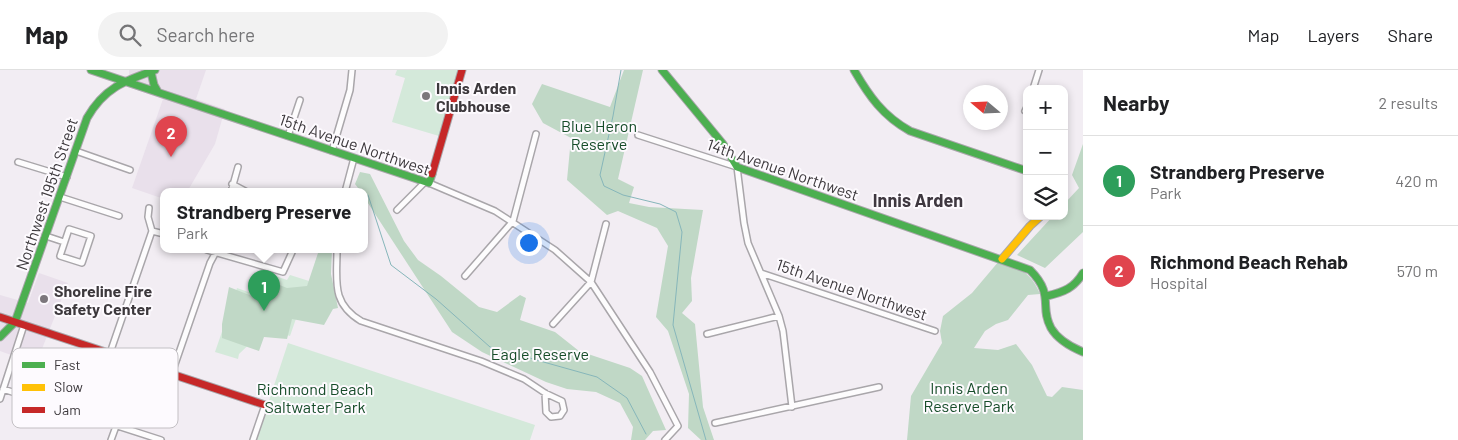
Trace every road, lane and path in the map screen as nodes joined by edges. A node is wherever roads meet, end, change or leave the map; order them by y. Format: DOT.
graph roads {
  1 [pos="91,70"];
  2 [pos="352,70"];
  3 [pos="462,70"];
  4 [pos="662,70"];
  5 [pos="854,70"];
  6 [pos="1039,70"];
  7 [pos="153,71"];
  8 [pos="100,72"];
  9 [pos="127,81"];
  10 [pos="1034,85"];
  11 [pos="110,89"];
  12 [pos="158,92"];
  13 [pos="300,100"];
  14 [pos="536,134"];
  15 [pos="638,135"];
  16 [pos="288,136"];
  17 [pos="76,151"];
  18 [pos="332,151"];
  19 [pos="354,158"];
  20 [pos="18,162"];
  21 [pos="238,167"];
  22 [pos="737,167"];
  23 [pos="130,170"];
  24 [pos="1023,171"];
  25 [pos="67,177"];
  26 [pos="427,183"];
  27 [pos="232,184"];
  28 [pos="232,188"];
  29 [pos="240,188"];
  30 [pos="346,188"];
  31 [pos="60,197"];
  32 [pos="149,208"];
  33 [pos="397,210"];
  34 [pos="119,216"];
  35 [pos="1037,220"];
  36 [pos="513,221"];
  37 [pos="606,224"];
  38 [pos="152,231"];
  39 [pos="160,233"];
  40 [pos="46,236"];
  41 [pos="64,242"];
  42 [pos="215,253"];
  43 [pos="222,253"];
  44 [pos="292,253"];
  45 [pos="337,253"];
  46 [pos="1002,258"];
  47 [pos="761,273"];
  48 [pos="1083,275"];
  49 [pos="465,276"];
  50 [pos="591,282"];
  51 [pos="1047,296"];
  52 [pos="779,316"];
  53 [pos="0,317"];
  54 [pos="15,322"];
  55 [pos="553,324"];
  56 [pos="24,325"];
  57 [pos="935,332"];
  58 [pos="707,334"];
  59 [pos="0,337"];
  60 [pos="16,348"];
  61 [pos="95,348"];
  62 [pos="112,348"];
  63 [pos="1083,352"];
  64 [pos="178,356"];
  65 [pos="12,362"];
  66 [pos="178,375"];
  67 [pos="879,387"];
  68 [pos="3,389"];
  69 [pos="12,392"];
  70 [pos="545,393"];
  71 [pos="0,399"];
  72 [pos="265,405"];
  73 [pos="792,407"];
  74 [pos="715,423"];
  75 [pos="115,428"];
  76 [pos="125,428"];
  77 [pos="111,440"];
  78 [pos="161,440"];
  79 [pos="253,440"];
  80 [pos="664,440"];
  1 -- 8 [label="street, 15th Avenue Northwest"];
  2 -- 18 [label="street"];
  3 -- 26 [label="street"];
  4 -- 22 [label="street"];
  5 -- 24 [label="street"];
  6 -- 10 [label="street"];
  7 -- 9 [label="street"];
  7 -- 12 [label="street"];
  8 -- 9 [label="street, 15th Avenue Northwest"];
  8 -- 11 [label="street"];
  9 -- 11 [label="street"];
  9 -- 12 [label="street, 15th Avenue Northwest"];
  11 -- 17 [label="street, Northwest 195th Street"];
  12 -- 16 [label="street, 15th Avenue Northwest"];
  13 -- 16 [label="street"];
  14 -- 36 [label="street"];
  15 -- 22 [label="street, 14th Avenue Northwest"];
  16 -- 18 [label="street, 15th Avenue Northwest"];
  17 -- 23 [label="street"];
  17 -- 25 [label="street, Northwest 195th Street"];
  18 -- 19 [label="street, 15th Avenue Northwest"];
  19 -- 26 [label="street, 15th Avenue Northwest"];
  19 -- 30 [label="street"];
  20 -- 25 [label="street"];
  21 -- 27 [label="street"];
  22 -- 46 [label="street, 14th Avenue Northwest"];
  22 -- 47 [label="street"];
  25 -- 31 [label="street, Northwest 195th Street"];
  26 -- 33 [label="street"];
  26 -- 36 [label="street, 15th Avenue Northwest"];
  27 -- 28 [label="street"];
  27 -- 29 [label="street"];
  31 -- 34 [label="street"];
  31 -- 40 [label="street, Northwest 195th Street"];
  32 -- 38 [label="street"];
  35 -- 46 [label="street"];
  36 -- 49 [label="street"];
  36 -- 50 [label="street, 15th Avenue Northwest"];
  37 -- 50 [label="street"];
  38 -- 39 [label="street"];
  38 -- 62 [label="street"];
  40 -- 41 [label="street"];
  40 -- 54 [label="street, Northwest 195th Street"];
  41 -- 41 [label="street"];
  42 -- 64 [label="street"];
  43 -- 44 [label="street"];
  45 -- 70 [label="street"];
  46 -- 51 [label="street, 14th Avenue Northwest"];
  47 -- 52 [label="street"];
  47 -- 57 [label="street, 15th Avenue Northwest"];
  48 -- 51 [label="street"];
  50 -- 55 [label="street"];
  50 -- 80 [label="street, 15th Avenue Northwest"];
  51 -- 63 [label="street"];
  52 -- 58 [label="street"];
  52 -- 73 [label="street"];
  53 -- 54 [label="street"];
  54 -- 56 [label="street"];
  54 -- 59 [label="street"];
  56 -- 60 [label="street"];
  56 -- 61 [label="street"];
  65 -- 68 [label="street"];
  66 -- 72 [label="street"];
  67 -- 73 [label="street"];
  68 -- 69 [label="street"];
  68 -- 71 [label="street"];
  70 -- 70 [label="street"];
  72 -- 79 [label="street"];
  73 -- 74 [label="street"];
  75 -- 77 [label="street"];
  76 -- 78 [label="street"];
}
